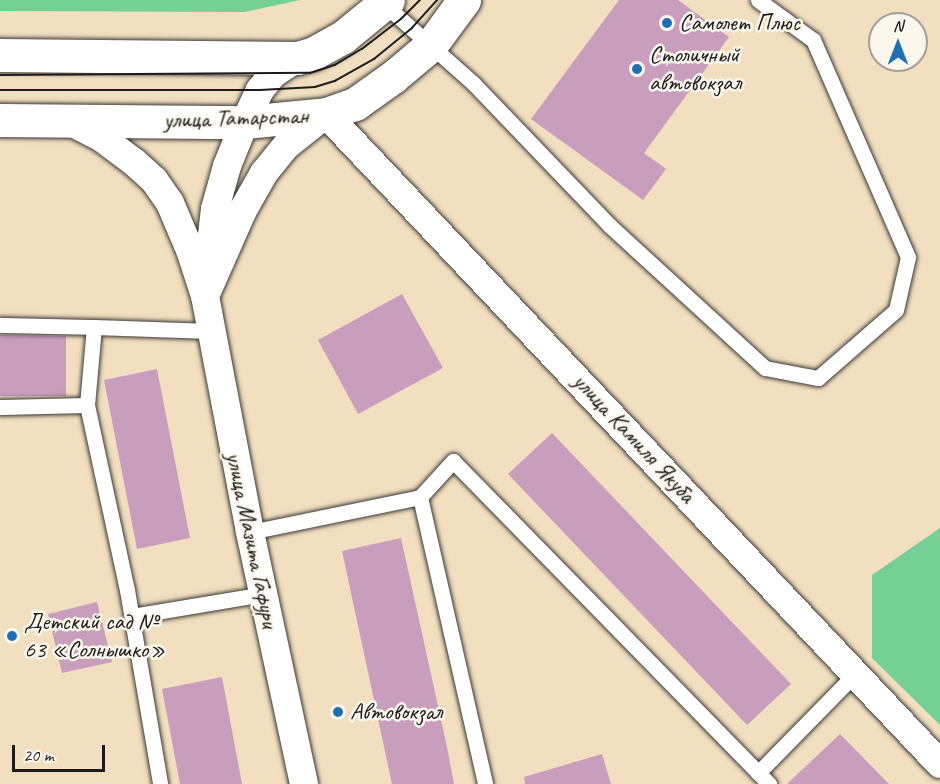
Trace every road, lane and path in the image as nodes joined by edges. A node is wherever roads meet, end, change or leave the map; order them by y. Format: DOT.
graph roads {
  1 [pos="464,0"];
  2 [pos="758,0"];
  3 [pos="386,2"];
  4 [pos="431,45"];
  5 [pos="0,55"];
  6 [pos="297,58"];
  7 [pos="326,114"];
  8 [pos="0,120"];
  9 [pos="67,120"];
  10 [pos="245,122"];
  11 [pos="205,296"];
  12 [pos="0,325"];
  13 [pos="94,327"];
  14 [pos="211,331"];
  15 [pos="87,405"];
  16 [pos="0,406"];
  17 [pos="420,497"];
  18 [pos="250,532"];
  19 [pos="263,594"];
  20 [pos="132,616"];
  21 [pos="855,674"];
  22 [pos="940,764"];
  23 [pos="758,773"];
  24 [pos="160,784"];
  25 [pos="304,784"];
  26 [pos="485,784"];
  27 [pos="770,784"];
  1 -- 4 [label="main road, улица Татарстан"];
  2 -- 4 [label="lane"];
  3 -- 4 [label="lane"];
  3 -- 6 [label="main road"];
  4 -- 7 [label="main road, улица Татарстан"];
  5 -- 6 [label="main road"];
  6 -- 10 [label="street, улица Мазита Гафури"];
  7 -- 10 [label="main road, улица Татарстан"];
  7 -- 11 [label="street"];
  7 -- 21 [label="street, улица Камиля Якуба"];
  8 -- 9 [label="main road, улица Татарстан"];
  9 -- 10 [label="main road, улица Татарстан"];
  9 -- 11 [label="street, улица Мазита Гафури"];
  10 -- 11 [label="street, улица Мазита Гафури"];
  11 -- 14 [label="street, улица Мазита Гафури"];
  12 -- 13 [label="lane"];
  13 -- 14 [label="lane"];
  13 -- 15 [label="lane"];
  14 -- 18 [label="street, улица Мазита Гафури"];
  15 -- 16 [label="lane"];
  15 -- 20 [label="lane"];
  17 -- 18 [label="lane"];
  17 -- 23 [label="lane"];
  17 -- 26 [label="lane"];
  18 -- 19 [label="street, улица Мазита Гафури"];
  19 -- 20 [label="lane"];
  19 -- 25 [label="street, улица Мазита Гафури"];
  20 -- 24 [label="lane"];
  21 -- 22 [label="street, улица Камиля Якуба"];
  21 -- 23 [label="lane"];
  23 -- 27 [label="lane"];
}
